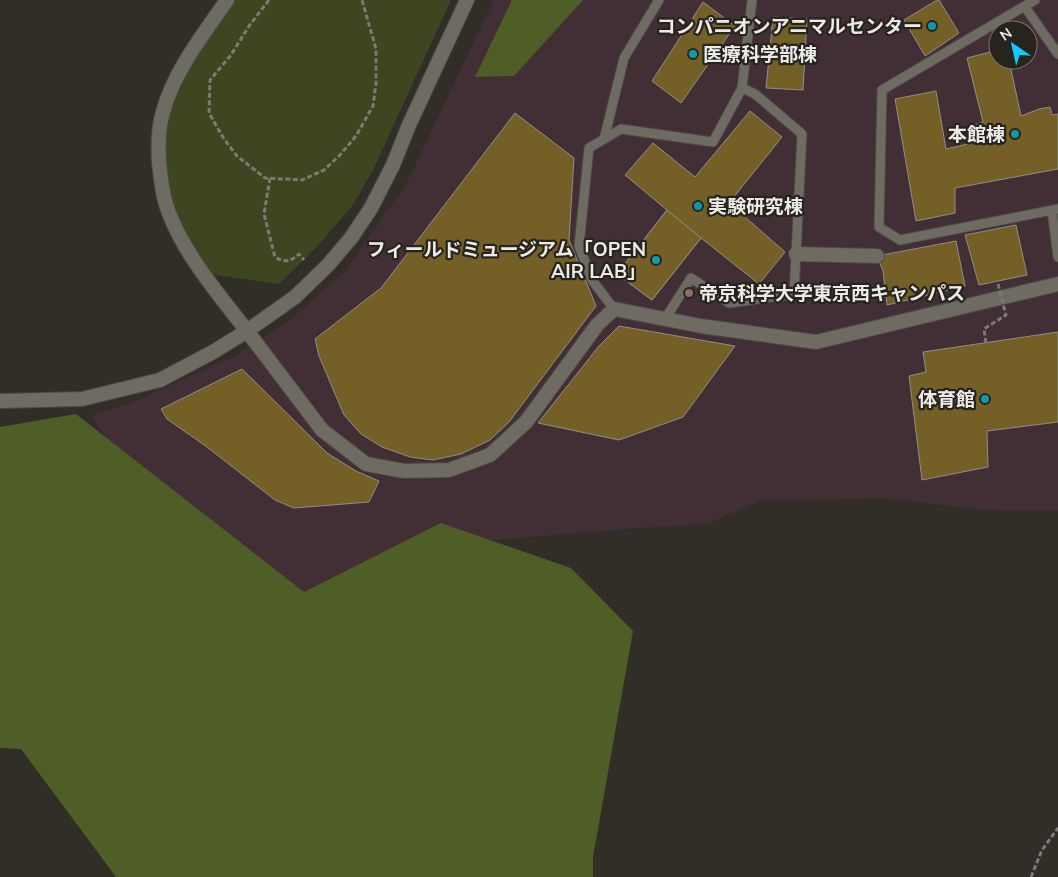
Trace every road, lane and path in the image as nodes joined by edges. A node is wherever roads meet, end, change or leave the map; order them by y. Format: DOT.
graph roads {
  1 [pos="227,0"];
  2 [pos="269,0"];
  3 [pos="362,0"];
  4 [pos="467,0"];
  5 [pos="659,0"];
  6 [pos="752,0"];
  7 [pos="1035,0"];
  8 [pos="1025,7"];
  9 [pos="1058,54"];
  10 [pos="742,88"];
  11 [pos="604,139"];
  12 [pos="270,178"];
  13 [pos="1055,210"];
  14 [pos="796,254"];
  15 [pos="878,256"];
  16 [pos="1058,257"];
  17 [pos="304,260"];
  18 [pos="998,284"];
  19 [pos="1058,284"];
  20 [pos="614,309"];
  21 [pos="665,319"];
  22 [pos="247,331"];
  23 [pos="986,343"];
  24 [pos="0,401"];
  25 [pos="1058,828"];
  26 [pos="1032,877"];
  1 -- 22 [label="street"];
  2 -- 12 [label="path"];
  3 -- 12 [label="path"];
  4 -- 22 [label="street"];
  5 -- 11 [label="lane"];
  6 -- 10 [label="lane"];
  7 -- 8 [label="lane"];
  8 -- 9 [label="lane"];
  8 -- 13 [label="lane"];
  10 -- 11 [label="lane"];
  10 -- 14 [label="lane"];
  11 -- 20 [label="lane"];
  12 -- 17 [label="path"];
  13 -- 16 [label="lane"];
  14 -- 15 [label="street"];
  14 -- 21 [label="lane"];
  18 -- 23 [label="path, bridge"];
  19 -- 21 [label="street"];
  20 -- 21 [label="street"];
  20 -- 22 [label="street"];
  22 -- 24 [label="street"];
  25 -- 26 [label="path"];
}
